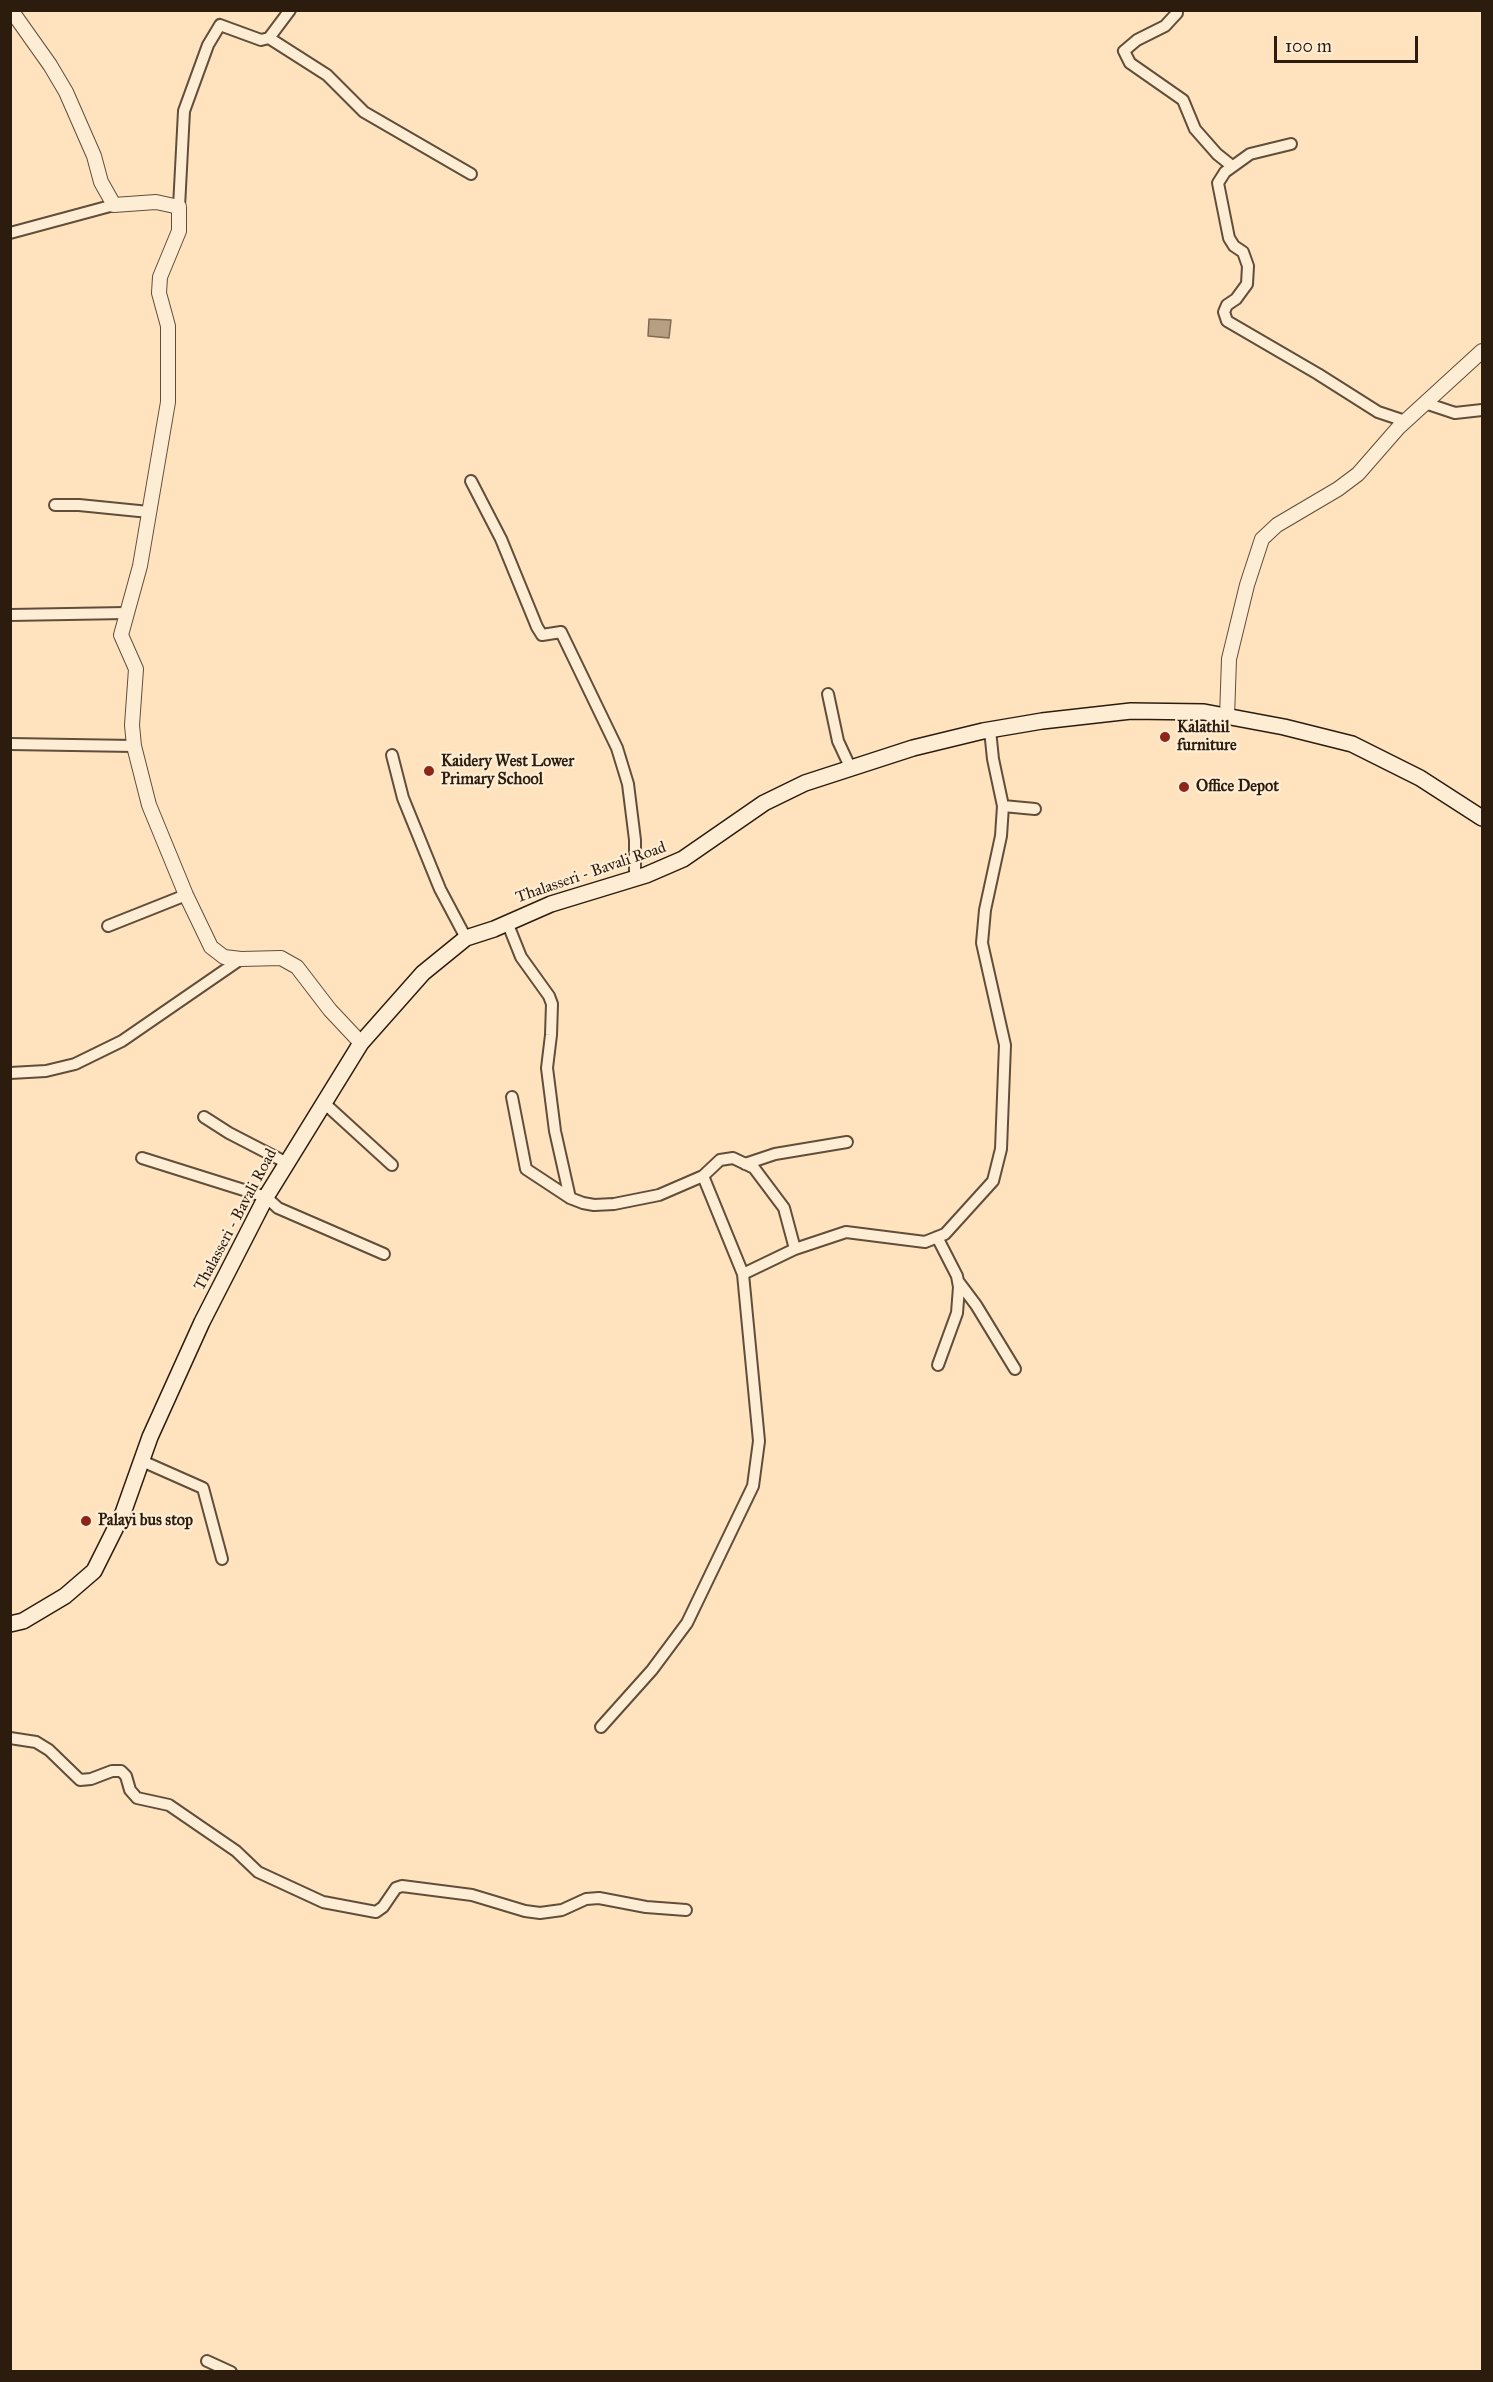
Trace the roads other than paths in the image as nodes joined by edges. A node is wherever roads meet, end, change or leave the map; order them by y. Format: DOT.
graph roads {
  1 [pos="11,10"];
  2 [pos="290,10"];
  3 [pos="1177,10"];
  4 [pos="269,38"];
  5 [pos="1291,144"];
  6 [pos="1232,166"];
  7 [pos="471,174"];
  8 [pos="114,205"];
  9 [pos="179,207"];
  10 [pos="10,233"];
  11 [pos="1482,351"];
  12 [pos="1425,403"];
  13 [pos="1482,410"];
  14 [pos="1405,421"];
  15 [pos="471,481"];
  16 [pos="55,505"];
  17 [pos="149,512"];
  18 [pos="126,613"];
  19 [pos="10,615"];
  20 [pos="828,694"];
  21 [pos="1227,717"];
  22 [pos="990,730"];
  23 [pos="10,744"];
  24 [pos="134,746"];
  25 [pos="392,755"];
  26 [pos="851,769"];
  27 [pos="1003,806"];
  28 [pos="1035,809"];
  29 [pos="1482,818"];
  30 [pos="635,878"];
  31 [pos="186,895"];
  32 [pos="507,922"];
  33 [pos="108,926"];
  34 [pos="466,938"];
  35 [pos="241,959"];
  36 [pos="362,1043"];
  37 [pos="10,1072"];
  38 [pos="512,1097"];
  39 [pos="324,1102"];
  40 [pos="204,1117"];
  41 [pos="847,1142"];
  42 [pos="142,1158"];
  43 [pos="286,1162"];
  44 [pos="745,1164"];
  45 [pos="392,1166"];
  46 [pos="703,1176"];
  47 [pos="266,1197"];
  48 [pos="570,1198"];
  49 [pos="937,1237"];
  50 [pos="795,1249"];
  51 [pos="384,1254"];
  52 [pos="743,1275"];
  53 [pos="958,1281"];
  54 [pos="939,1365"];
  55 [pos="1015,1369"];
  56 [pos="142,1461"];
  57 [pos="222,1559"];
  58 [pos="10,1624"];
  59 [pos="600,1727"];
  60 [pos="10,1738"];
  61 [pos="686,1910"];
  62 [pos="207,2361"];
  63 [pos="231,2372"];
  1 -- 8 [label="street"];
  2 -- 4 [label="street"];
  3 -- 6 [label="street"];
  4 -- 7 [label="street"];
  4 -- 9 [label="street"];
  5 -- 6 [label="street"];
  6 -- 14 [label="street"];
  8 -- 9 [label="street"];
  8 -- 10 [label="street"];
  9 -- 17 [label="street"];
  11 -- 12 [label="street"];
  12 -- 13 [label="street"];
  12 -- 14 [label="street"];
  14 -- 21 [label="street"];
  15 -- 30 [label="street"];
  16 -- 17 [label="street"];
  17 -- 18 [label="street"];
  18 -- 19 [label="street"];
  18 -- 24 [label="street"];
  20 -- 26 [label="street"];
  21 -- 22 [label="main road, Thalasseri - Bavali Road"];
  21 -- 29 [label="main road, Thalasseri - Bavali Road"];
  22 -- 26 [label="main road, Thalasseri - Bavali Road"];
  22 -- 27 [label="street"];
  23 -- 24 [label="street"];
  24 -- 31 [label="street"];
  25 -- 34 [label="street"];
  26 -- 30 [label="main road, Thalasseri - Bavali Road"];
  27 -- 28 [label="street"];
  27 -- 49 [label="street"];
  30 -- 32 [label="main road, Thalasseri - Bavali Road"];
  31 -- 33 [label="street"];
  31 -- 35 [label="street"];
  32 -- 34 [label="main road, Thalasseri - Bavali Road"];
  32 -- 48 [label="street"];
  34 -- 36 [label="main road, Thalasseri - Bavali Road"];
  35 -- 36 [label="street"];
  35 -- 37 [label="street"];
  36 -- 39 [label="main road, Thalasseri - Bavali Road"];
  38 -- 48 [label="street"];
  39 -- 43 [label="main road, Thalasseri - Bavali Road"];
  39 -- 45 [label="street"];
  40 -- 43 [label="street"];
  41 -- 44 [label="street"];
  42 -- 47 [label="street"];
  43 -- 47 [label="main road, Thalasseri - Bavali Road"];
  44 -- 46 [label="street"];
  44 -- 50 [label="street"];
  46 -- 48 [label="street"];
  46 -- 52 [label="street"];
  47 -- 51 [label="street"];
  47 -- 56 [label="main road, Thalasseri - Bavali Road"];
  49 -- 50 [label="street"];
  49 -- 53 [label="street"];
  50 -- 52 [label="street"];
  52 -- 59 [label="street"];
  53 -- 54 [label="street"];
  53 -- 55 [label="street"];
  56 -- 57 [label="street"];
  56 -- 58 [label="main road, Thalasseri - Bavali Road"];
  60 -- 61 [label="street"];
  62 -- 63 [label="street"];
}
